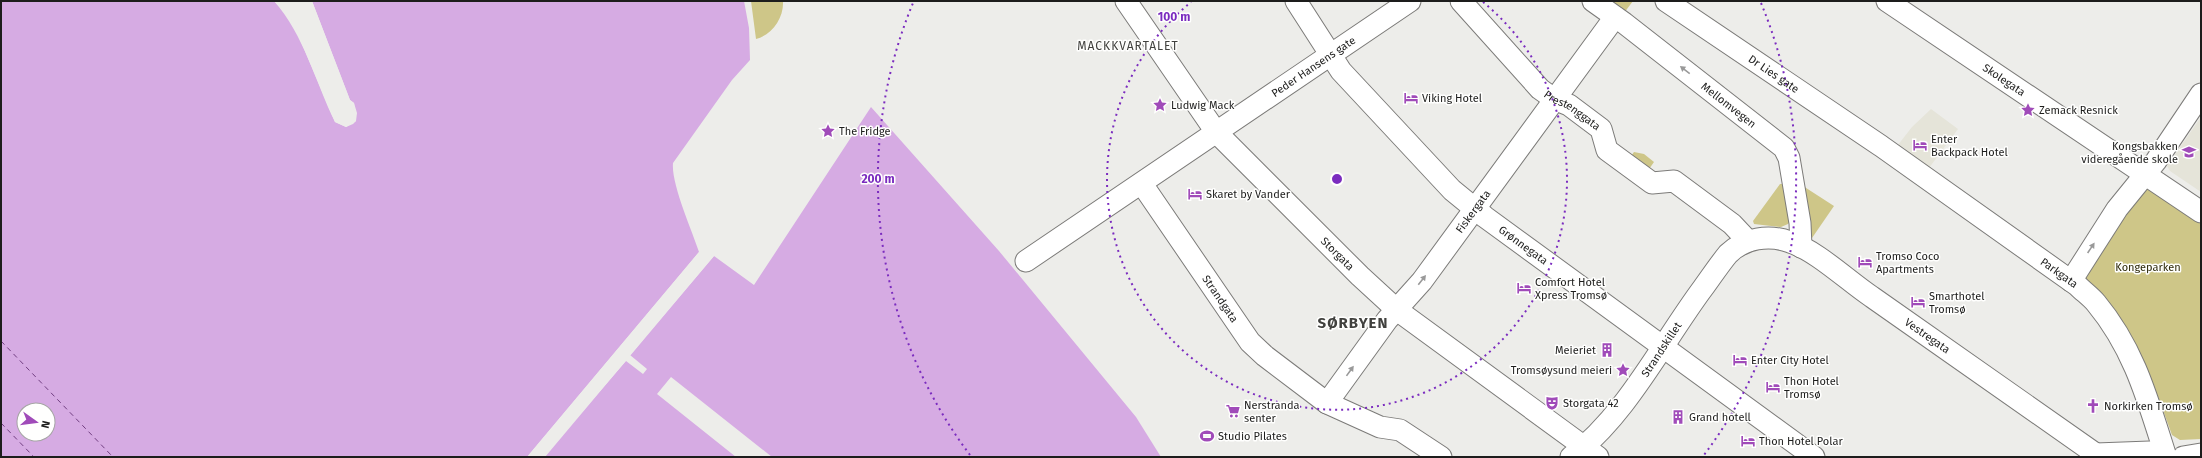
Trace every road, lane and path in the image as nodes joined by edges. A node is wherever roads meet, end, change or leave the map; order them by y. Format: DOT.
graph roads {
  1 [pos="1126,1"];
  2 [pos="1296,1"];
  3 [pos="1410,1"];
  4 [pos="1462,1"];
  5 [pos="1593,1"];
  6 [pos="1666,1"];
  7 [pos="1887,1"];
  8 [pos="1615,17"];
  9 [pos="1333,55"];
  10 [pos="2201,94"];
  11 [pos="1554,99"];
  12 [pos="1216,132"];
  13 [pos="1881,146"];
  14 [pos="2146,173"];
  15 [pos="1142,184"];
  16 [pos="1475,208"];
  17 [pos="2201,212"];
  18 [pos="1748,241"];
  19 [pos="1801,247"];
  20 [pos="1026,261"];
  21 [pos="2070,281"];
  22 [pos="1397,310"];
  23 [pos="1663,348"];
  24 [pos="1328,403"];
  25 [pos="1585,454"];
  26 [pos="2201,454"];
  27 [pos="2098,456"];
  28 [pos="1441,457"];
  29 [pos="1814,457"];
  30 [pos="2162,457"];
  31 [pos="2166,457"];
  32 [pos="2183,457"];
  1 -- 12 [label="street, Storgata"];
  2 -- 9 [label="street, Grønnegata"];
  3 -- 9 [label="street, Peder Hansens gate"];
  4 -- 11 [label="street, Prestenggata"];
  5 -- 8 [label="street, Mellomvegen"];
  6 -- 13 [label="street, Dr Lies gate"];
  7 -- 14 [label="street, Skolegata"];
  8 -- 11 [label="street, Fiskergata"];
  19 -- 8 [label="street, Mellomvegen, one-way"];
  9 -- 12 [label="street, Peder Hansens gate"];
  9 -- 16 [label="street, Grønnegata"];
  10 -- 14 [label="street"];
  11 -- 16 [label="street, Fiskergata"];
  11 -- 18 [label="street, Prestenggata"];
  12 -- 15 [label="street, Peder Hansens gate"];
  12 -- 22 [label="street, Storgata"];
  13 -- 21 [label="street, Parkgata"];
  14 -- 17 [label="street, Skolegata"];
  21 -- 14 [label="street, one-way"];
  15 -- 20 [label="street"];
  15 -- 24 [label="street, Strandgata"];
  22 -- 16 [label="street, Fiskergata, one-way"];
  16 -- 23 [label="street, Grønnegata"];
  18 -- 19 [label="street, Vestregata"];
  18 -- 23 [label="street, Strandskillet"];
  19 -- 27 [label="street, Vestregata"];
  21 -- 31 [label="street, Parkgata"];
  24 -- 22 [label="street, Fiskergata, one-way"];
  22 -- 25 [label="street, Storgata"];
  23 -- 25 [label="street, Strandskillet"];
  23 -- 29 [label="street, Grønnegata"];
  24 -- 28 [label="street, Strandgata"];
  26 -- 32 [label="street"];
  27 -- 30 [label="street"];
}
